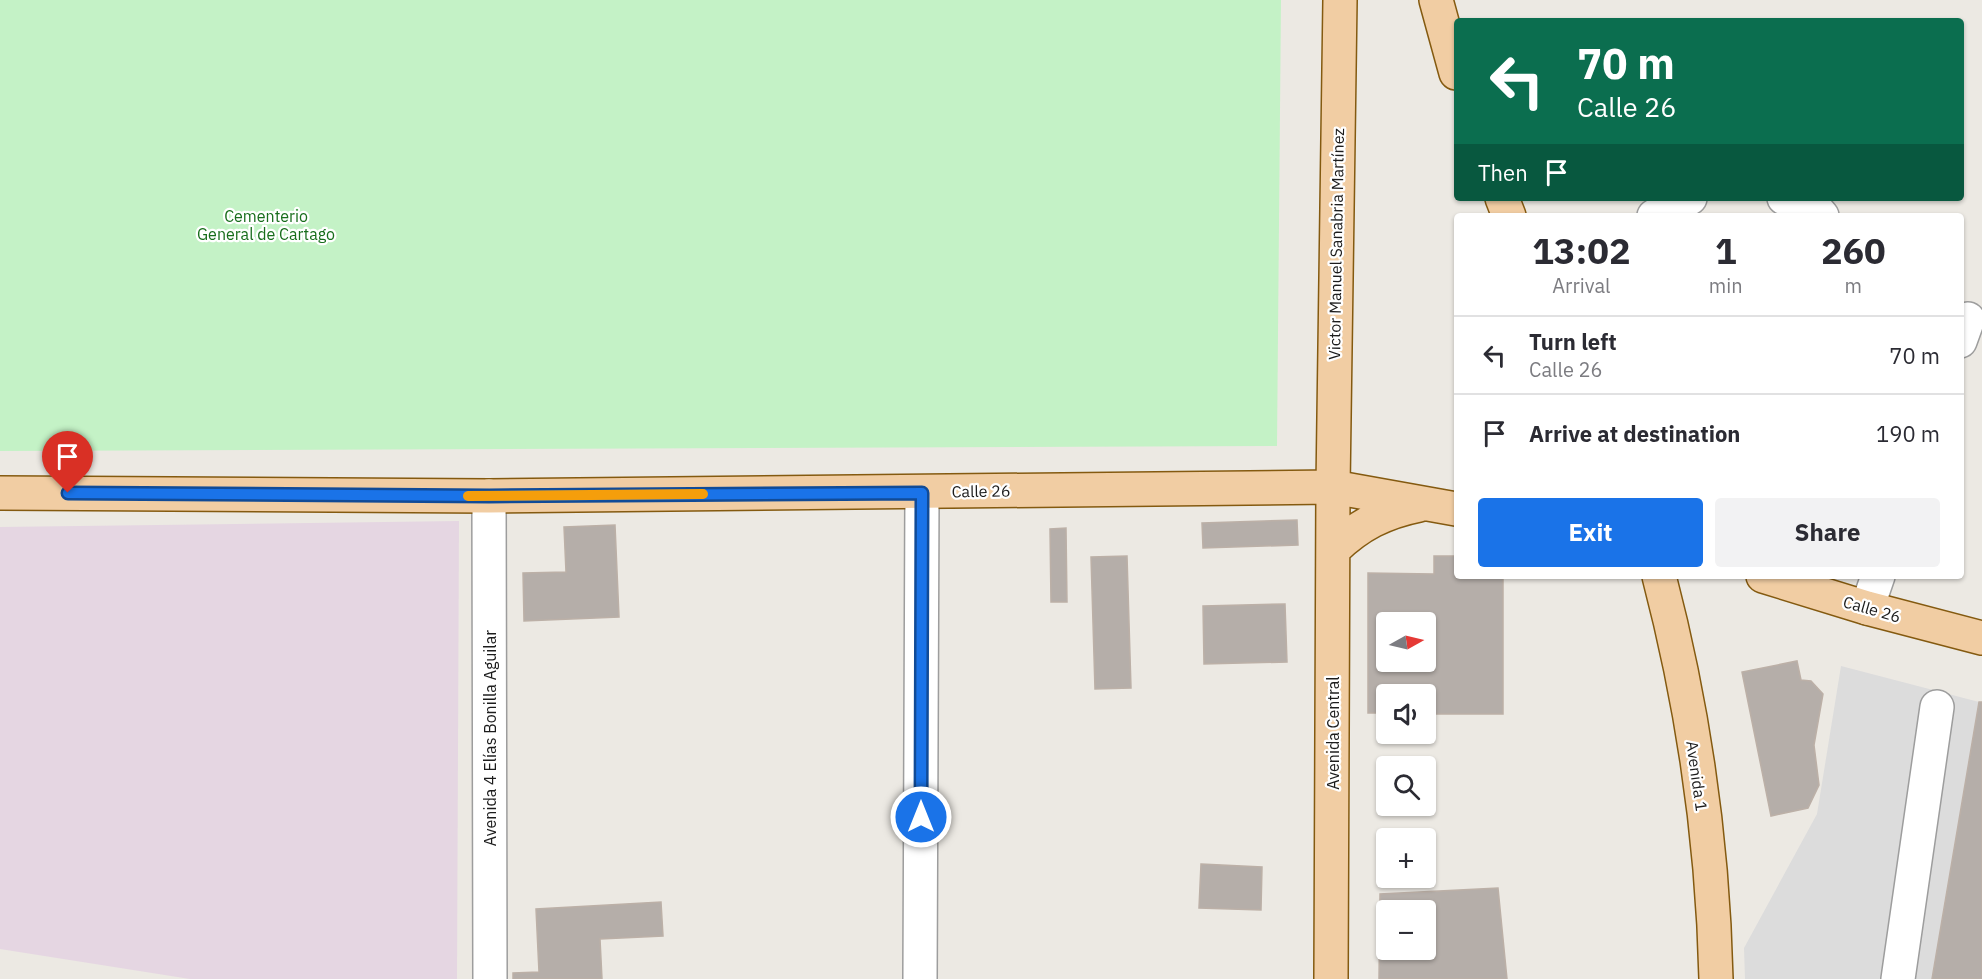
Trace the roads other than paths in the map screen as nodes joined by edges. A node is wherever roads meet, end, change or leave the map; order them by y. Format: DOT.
graph roads {
  1 [pos="1340,0"];
  2 [pos="1436,0"];
  3 [pos="1454,66"];
  4 [pos="1684,201"];
  5 [pos="1793,201"];
  6 [pos="1660,213"];
  7 [pos="1819,213"];
  8 [pos="1333,488"];
  9 [pos="0,493"];
  10 [pos="922,493"];
  11 [pos="489,496"];
  12 [pos="1442,506"];
  13 [pos="1334,549"];
  14 [pos="1660,579"];
  15 [pos="1778,579"];
  16 [pos="1877,579"];
  17 [pos="1867,608"];
  18 [pos="1982,638"];
  19 [pos="1937,707"];
  20 [pos="490,979"];
  21 [pos="920,979"];
  22 [pos="1331,979"];
  23 [pos="1716,979"];
  24 [pos="1898,979"];
  1 -- 8 [label="main road, Victor Manuel Sanabria Martínez"];
  2 -- 3 [label="main road"];
  4 -- 6 [label="street"];
  5 -- 7 [label="street"];
  8 -- 10 [label="main road, Calle 26"];
  8 -- 12 [label="main road, Calle 26"];
  8 -- 13 [label="main road, Avenida Central"];
  9 -- 11 [label="main road, Calle 26"];
  10 -- 11 [label="main road, Calle 26"];
  10 -- 21 [label="street"];
  11 -- 20 [label="street, Avenida 4 Elías Bonilla Aguilar"];
  12 -- 13 [label="main road"];
  13 -- 22 [label="main road, Avenida Central"];
  14 -- 23 [label="main road, Avenida 1"];
  15 -- 17 [label="main road, Calle 26"];
  16 -- 17 [label="street"];
  17 -- 18 [label="main road, Calle 26"];
  19 -- 24 [label="street"];
}
